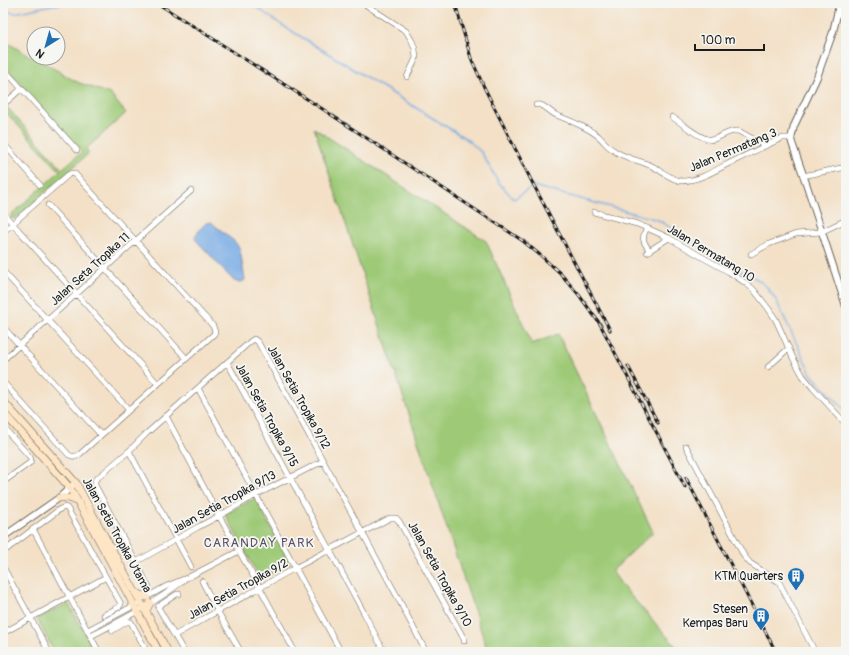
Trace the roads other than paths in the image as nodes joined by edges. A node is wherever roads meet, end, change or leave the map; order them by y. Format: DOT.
graph roads {
  1 [pos="363,3"];
  2 [pos="841,3"];
  3 [pos="3,68"];
  4 [pos="407,77"];
  5 [pos="21,89"];
  6 [pos="3,105"];
  7 [pos="536,105"];
  8 [pos="672,118"];
  9 [pos="792,138"];
  10 [pos="3,143"];
  11 [pos="765,146"];
  12 [pos="77,150"];
  13 [pos="846,167"];
  14 [pos="803,176"];
  15 [pos="40,185"];
  16 [pos="191,191"];
  17 [pos="48,205"];
  18 [pos="594,212"];
  19 [pos="3,213"];
  20 [pos="846,220"];
  21 [pos="12,224"];
  22 [pos="648,228"];
  23 [pos="3,232"];
  24 [pos="821,232"];
  25 [pos="669,238"];
  26 [pos="137,241"];
  27 [pos="751,254"];
  28 [pos="106,269"];
  29 [pos="3,271"];
  30 [pos="76,295"];
  31 [pos="846,306"];
  32 [pos="48,320"];
  33 [pos="3,326"];
  34 [pos="20,345"];
  35 [pos="788,348"];
  36 [pos="186,358"];
  37 [pos="3,360"];
  38 [pos="227,362"];
  39 [pos="768,367"];
  40 [pos="3,382"];
  41 [pos="158,384"];
  42 [pos="198,388"];
  43 [pos="3,401"];
  44 [pos="129,410"];
  45 [pos="3,412"];
  46 [pos="166,416"];
  47 [pos="846,424"];
  48 [pos="3,427"];
  49 [pos="101,435"];
  50 [pos="686,446"];
  51 [pos="129,451"];
  52 [pos="323,461"];
  53 [pos="290,477"];
  54 [pos="3,482"];
  55 [pos="76,483"];
  56 [pos="70,488"];
  57 [pos="256,495"];
  58 [pos="59,498"];
  59 [pos="78,502"];
  60 [pos="219,516"];
  61 [pos="396,518"];
  62 [pos="33,529"];
  63 [pos="362,532"];
  64 [pos="3,537"];
  65 [pos="177,539"];
  66 [pos="329,550"];
  67 [pos="239,551"];
  68 [pos="3,552"];
  69 [pos="136,562"];
  70 [pos="191,567"];
  71 [pos="3,568"];
  72 [pos="295,568"];
  73 [pos="189,577"];
  74 [pos="106,578"];
  75 [pos="202,581"];
  76 [pos="149,587"];
  77 [pos="260,588"];
  78 [pos="154,593"];
  79 [pos="179,594"];
  80 [pos="70,597"];
  81 [pos="157,598"];
  82 [pos="146,604"];
  83 [pos="135,608"];
  84 [pos="218,612"];
  85 [pos="104,615"];
  86 [pos="115,616"];
  87 [pos="30,619"];
  88 [pos="118,621"];
  89 [pos="88,630"];
  90 [pos="112,631"];
  91 [pos="3,633"];
  92 [pos="91,636"];
  93 [pos="175,636"];
  94 [pos="464,642"];
  95 [pos="146,650"];
  96 [pos="49,652"];
  97 [pos="100,652"];
  98 [pos="138,652"];
  99 [pos="159,652"];
  100 [pos="168,652"];
  101 [pos="184,652"];
  102 [pos="241,652"];
  103 [pos="295,652"];
  104 [pos="341,652"];
  105 [pos="384,652"];
  106 [pos="426,652"];
  107 [pos="815,652"];
  1 -- 4 [label="street"];
  2 -- 9 [label="street"];
  3 -- 5 [label="street"];
  5 -- 6 [label="street"];
  5 -- 12 [label="street"];
  7 -- 11 [label="street, Jalan Permatang 3"];
  8 -- 11 [label="street"];
  9 -- 11 [label="street, Jalan Permatang 3"];
  9 -- 14 [label="street"];
  10 -- 15 [label="street"];
  13 -- 14 [label="street"];
  14 -- 24 [label="street"];
  16 -- 26 [label="street, Jalan Seta Tropika 11"];
  17 -- 28 [label="street"];
  18 -- 22 [label="street, Jalan Permatang 10"];
  19 -- 21 [label="street"];
  20 -- 24 [label="street"];
  21 -- 23 [label="street"];
  21 -- 26 [label="street"];
  21 -- 30 [label="street"];
  22 -- 25 [label="street, Jalan Permatang 10"];
  22 -- 25 [label="street"];
  24 -- 27 [label="street"];
  24 -- 31 [label="street"];
  25 -- 35 [label="street, Jalan Permatang 10"];
  26 -- 28 [label="street, Jalan Seta Tropika 11"];
  26 -- 36 [label="street"];
  28 -- 30 [label="street, Jalan Seta Tropika 11"];
  28 -- 36 [label="street"];
  29 -- 32 [label="street"];
  30 -- 32 [label="street, Jalan Seta Tropika 11"];
  30 -- 41 [label="street"];
  32 -- 34 [label="street, Jalan Seta Tropika 11"];
  32 -- 44 [label="street"];
  33 -- 34 [label="street"];
  34 -- 37 [label="street, Jalan Seta Tropika 11"];
  34 -- 49 [label="street"];
  35 -- 39 [label="street"];
  35 -- 47 [label="street, Jalan Permatang 10"];
  36 -- 41 [label="street"];
  38 -- 42 [label="street"];
  38 -- 52 [label="street, Jalan Setia Tropika 9/12"];
  38 -- 53 [label="street, Jalan Setia Tropika 9/15"];
  40 -- 49 [label="street"];
  41 -- 44 [label="street"];
  42 -- 46 [label="street"];
  42 -- 57 [label="street"];
  43 -- 55 [label="main road, Jalan Setia Tropika Utama"];
  44 -- 49 [label="street"];
  45 -- 56 [label="main road, Jalan Setia Tropika Utama"];
  46 -- 51 [label="street"];
  46 -- 60 [label="street"];
  48 -- 54 [label="street"];
  50 -- 107 [label="street"];
  51 -- 65 [label="street"];
  51 -- 69 [label="street"];
  52 -- 53 [label="street, Jalan Setia Tropika 9/13"];
  52 -- 63 [label="street, Jalan Setia Tropika 9/12"];
  53 -- 57 [label="street, Jalan Setia Tropika 9/13"];
  53 -- 66 [label="street, Jalan Setia Tropika 9/15"];
  55 -- 56 [label="street"];
  55 -- 82 [label="main road, Jalan Setia Tropika Utama"];
  56 -- 58 [label="street"];
  56 -- 59 [label="main road, Jalan Setia Tropika Utama"];
  57 -- 60 [label="street, Jalan Setia Tropika 9/13"];
  57 -- 72 [label="street"];
  58 -- 59 [label="main road"];
  58 -- 64 [label="street"];
  59 -- 83 [label="main road, Jalan Setia Tropika Utama"];
  60 -- 65 [label="street, Jalan Setia Tropika 9/13"];
  60 -- 67 [label="street"];
  61 -- 63 [label="street, Jalan Setia Tropika 9/2"];
  61 -- 94 [label="street, Jalan Setia Tropika 9/10"];
  62 -- 68 [label="street"];
  62 -- 74 [label="street"];
  62 -- 80 [label="street"];
  63 -- 66 [label="street, Jalan Setia Tropika 9/2"];
  63 -- 106 [label="street, Jalan Setia Tropika 9/12"];
  65 -- 69 [label="street, Jalan Setia Tropika 9/13"];
  65 -- 70 [label="street"];
  66 -- 72 [label="street, Jalan Setia Tropika 9/2"];
  66 -- 105 [label="street, Jalan Setia Tropika 9/15"];
  67 -- 73 [label="street"];
  67 -- 77 [label="street"];
  69 -- 76 [label="street"];
  71 -- 87 [label="street"];
  72 -- 77 [label="street, Jalan Setia Tropika 9/2"];
  72 -- 104 [label="street"];
  73 -- 78 [label="street"];
  73 -- 81 [label="street"];
  74 -- 80 [label="street"];
  74 -- 85 [label="street"];
  75 -- 84 [label="street"];
  77 -- 84 [label="street, Jalan Setia Tropika 9/2"];
  77 -- 103 [label="street"];
  78 -- 81 [label="street"];
  78 -- 82 [label="street"];
  79 -- 93 [label="street"];
  80 -- 87 [label="street"];
  80 -- 89 [label="street"];
  81 -- 82 [label="street"];
  82 -- 83 [label="street"];
  82 -- 100 [label="main road, Jalan Setia Tropika Utama"];
  83 -- 86 [label="street"];
  83 -- 88 [label="street"];
  83 -- 99 [label="main road, Jalan Setia Tropika Utama"];
  84 -- 93 [label="street, Jalan Setia Tropika 9/2"];
  84 -- 102 [label="street"];
  86 -- 88 [label="street"];
  86 -- 89 [label="street"];
  87 -- 91 [label="street"];
  87 -- 96 [label="street"];
  88 -- 92 [label="street"];
  89 -- 92 [label="street"];
  90 -- 95 [label="street"];
  92 -- 97 [label="street"];
  93 -- 101 [label="street"];
  95 -- 98 [label="street"];
}
